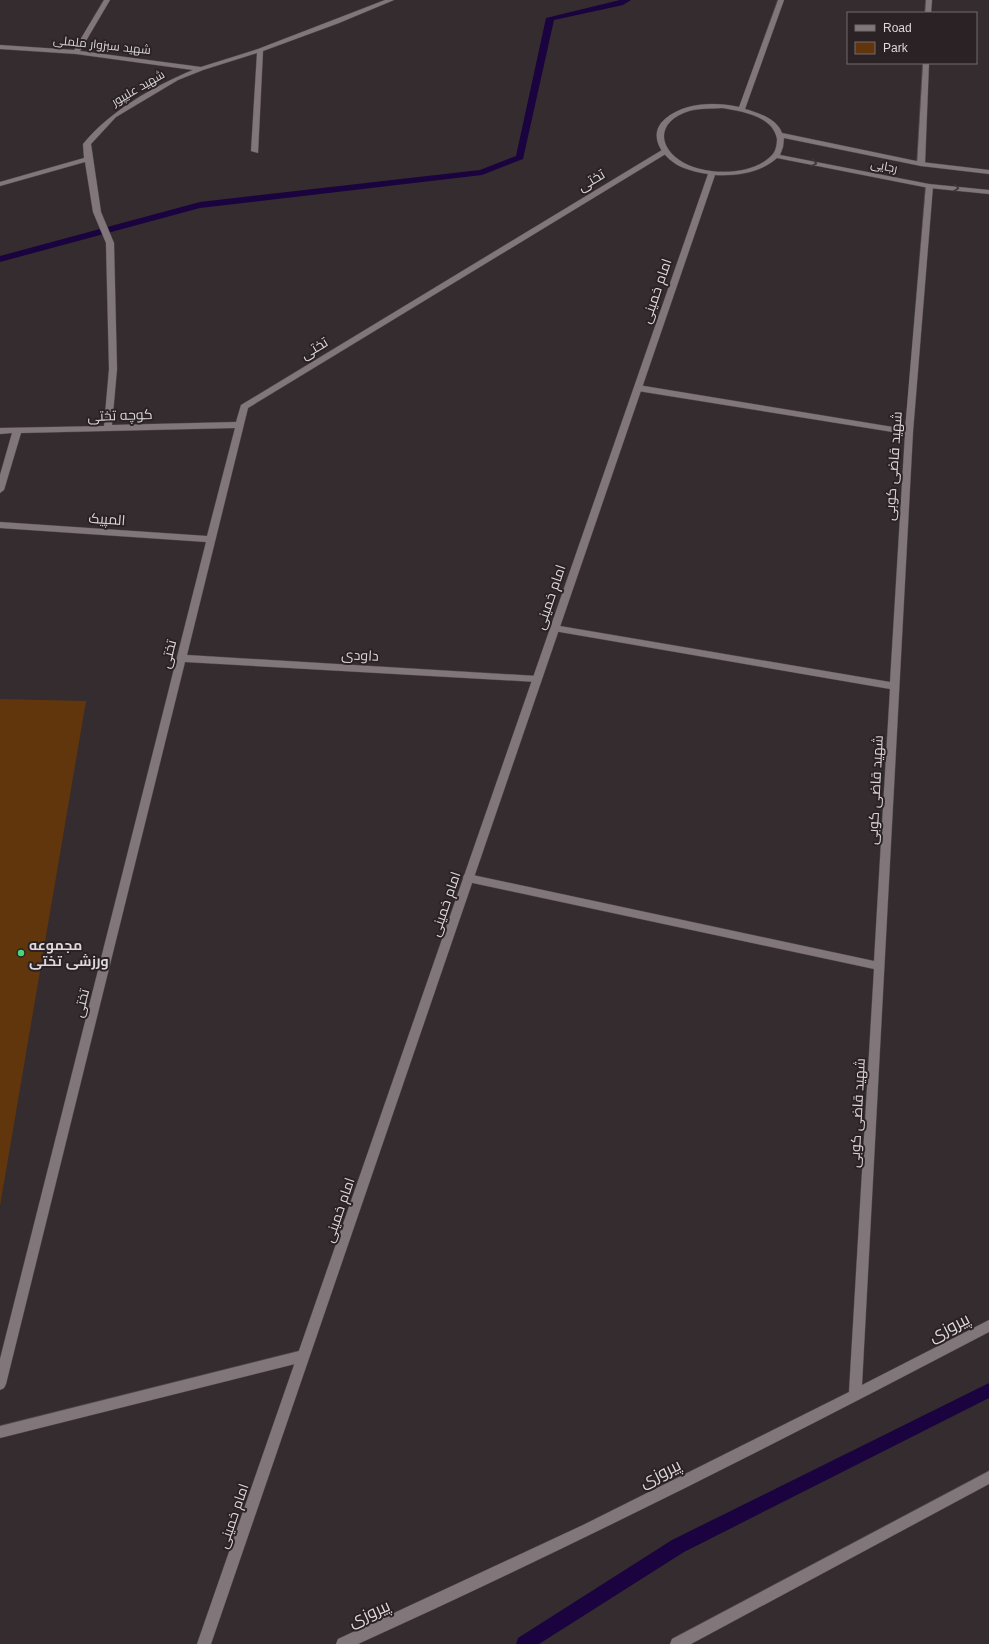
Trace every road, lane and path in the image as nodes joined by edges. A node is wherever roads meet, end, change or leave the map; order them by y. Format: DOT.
graph roads {
  1 [pos="107,0"];
  2 [pos="391,0"];
  3 [pos="781,0"];
  4 [pos="929,0"];
  5 [pos="928,12"];
  6 [pos="0,47"];
  7 [pos="260,50"];
  8 [pos="76,52"];
  9 [pos="926,64"];
  10 [pos="201,69"];
  11 [pos="742,109"];
  12 [pos="779,135"];
  13 [pos="255,152"];
  14 [pos="665,152"];
  15 [pos="776,156"];
  16 [pos="88,159"];
  17 [pos="921,164"];
  18 [pos="989,172"];
  19 [pos="712,173"];
  20 [pos="0,184"];
  21 [pos="929,186"];
  22 [pos="989,192"];
  23 [pos="638,388"];
  24 [pos="240,425"];
  25 [pos="108,428"];
  26 [pos="0,431"];
  27 [pos="17,431"];
  28 [pos="909,432"];
  29 [pos="0,490"];
  30 [pos="0,524"];
  31 [pos="211,539"];
  32 [pos="554,628"];
  33 [pos="181,658"];
  34 [pos="537,679"];
  35 [pos="895,686"];
  36 [pos="468,878"];
  37 [pos="879,966"];
  38 [pos="989,1326"];
  39 [pos="304,1356"];
  40 [pos="0,1384"];
  41 [pos="855,1396"];
  42 [pos="0,1432"];
  43 [pos="989,1477"];
  44 [pos="204,1644"];
  45 [pos="343,1644"];
  46 [pos="677,1644"];
  1 -- 8 [label="street"];
  2 -- 7 [label="street, شهید علیپور"];
  3 -- 11 [label="street"];
  4 -- 5 [label="street"];
  6 -- 8 [label="street, شهید سبزوار ململی"];
  7 -- 10 [label="street, شهید علیپور"];
  7 -- 13 [label="street"];
  8 -- 10 [label="street, شهید سبزوار ململی"];
  9 -- 17 [label="street"];
  10 -- 16 [label="street, شهید علیپور"];
  11 -- 12 [label="street"];
  11 -- 14 [label="street"];
  12 -- 15 [label="street"];
  12 -- 17 [label="street, رجایی"];
  14 -- 19 [label="street"];
  14 -- 24 [label="street, تختی"];
  15 -- 19 [label="street"];
  15 -- 21 [label="street, رجایی, one-way"];
  16 -- 20 [label="street"];
  16 -- 25 [label="street, شهید علیپور"];
  17 -- 18 [label="street, رجایی"];
  19 -- 23 [label="street, امام خمینی"];
  21 -- 22 [label="street, رجایی, one-way"];
  21 -- 28 [label="street, شهید قاضی کوبی"];
  23 -- 28 [label="street"];
  23 -- 32 [label="street, امام خمینی"];
  24 -- 25 [label="street, کوچه تختی"];
  24 -- 31 [label="street, تختی"];
  25 -- 27 [label="street, کوچه تختی"];
  26 -- 27 [label="street, کوچه تختی"];
  27 -- 29 [label="street"];
  28 -- 35 [label="street, شهید قاضی کوبی"];
  30 -- 31 [label="street, المپیک"];
  31 -- 33 [label="street, تختی"];
  32 -- 34 [label="street, امام خمینی"];
  32 -- 35 [label="street"];
  33 -- 34 [label="street, داودی"];
  33 -- 40 [label="street, تختی"];
  34 -- 36 [label="street, امام خمینی"];
  35 -- 37 [label="street, شهید قاضی کوبی"];
  36 -- 37 [label="street"];
  36 -- 39 [label="street, امام خمینی"];
  37 -- 41 [label="street, شهید قاضی کوبی"];
  38 -- 41 [label="street, پیروزی"];
  39 -- 42 [label="street"];
  39 -- 44 [label="street, امام خمینی"];
  41 -- 45 [label="street, پیروزی"];
  43 -- 46 [label="street"];
}
